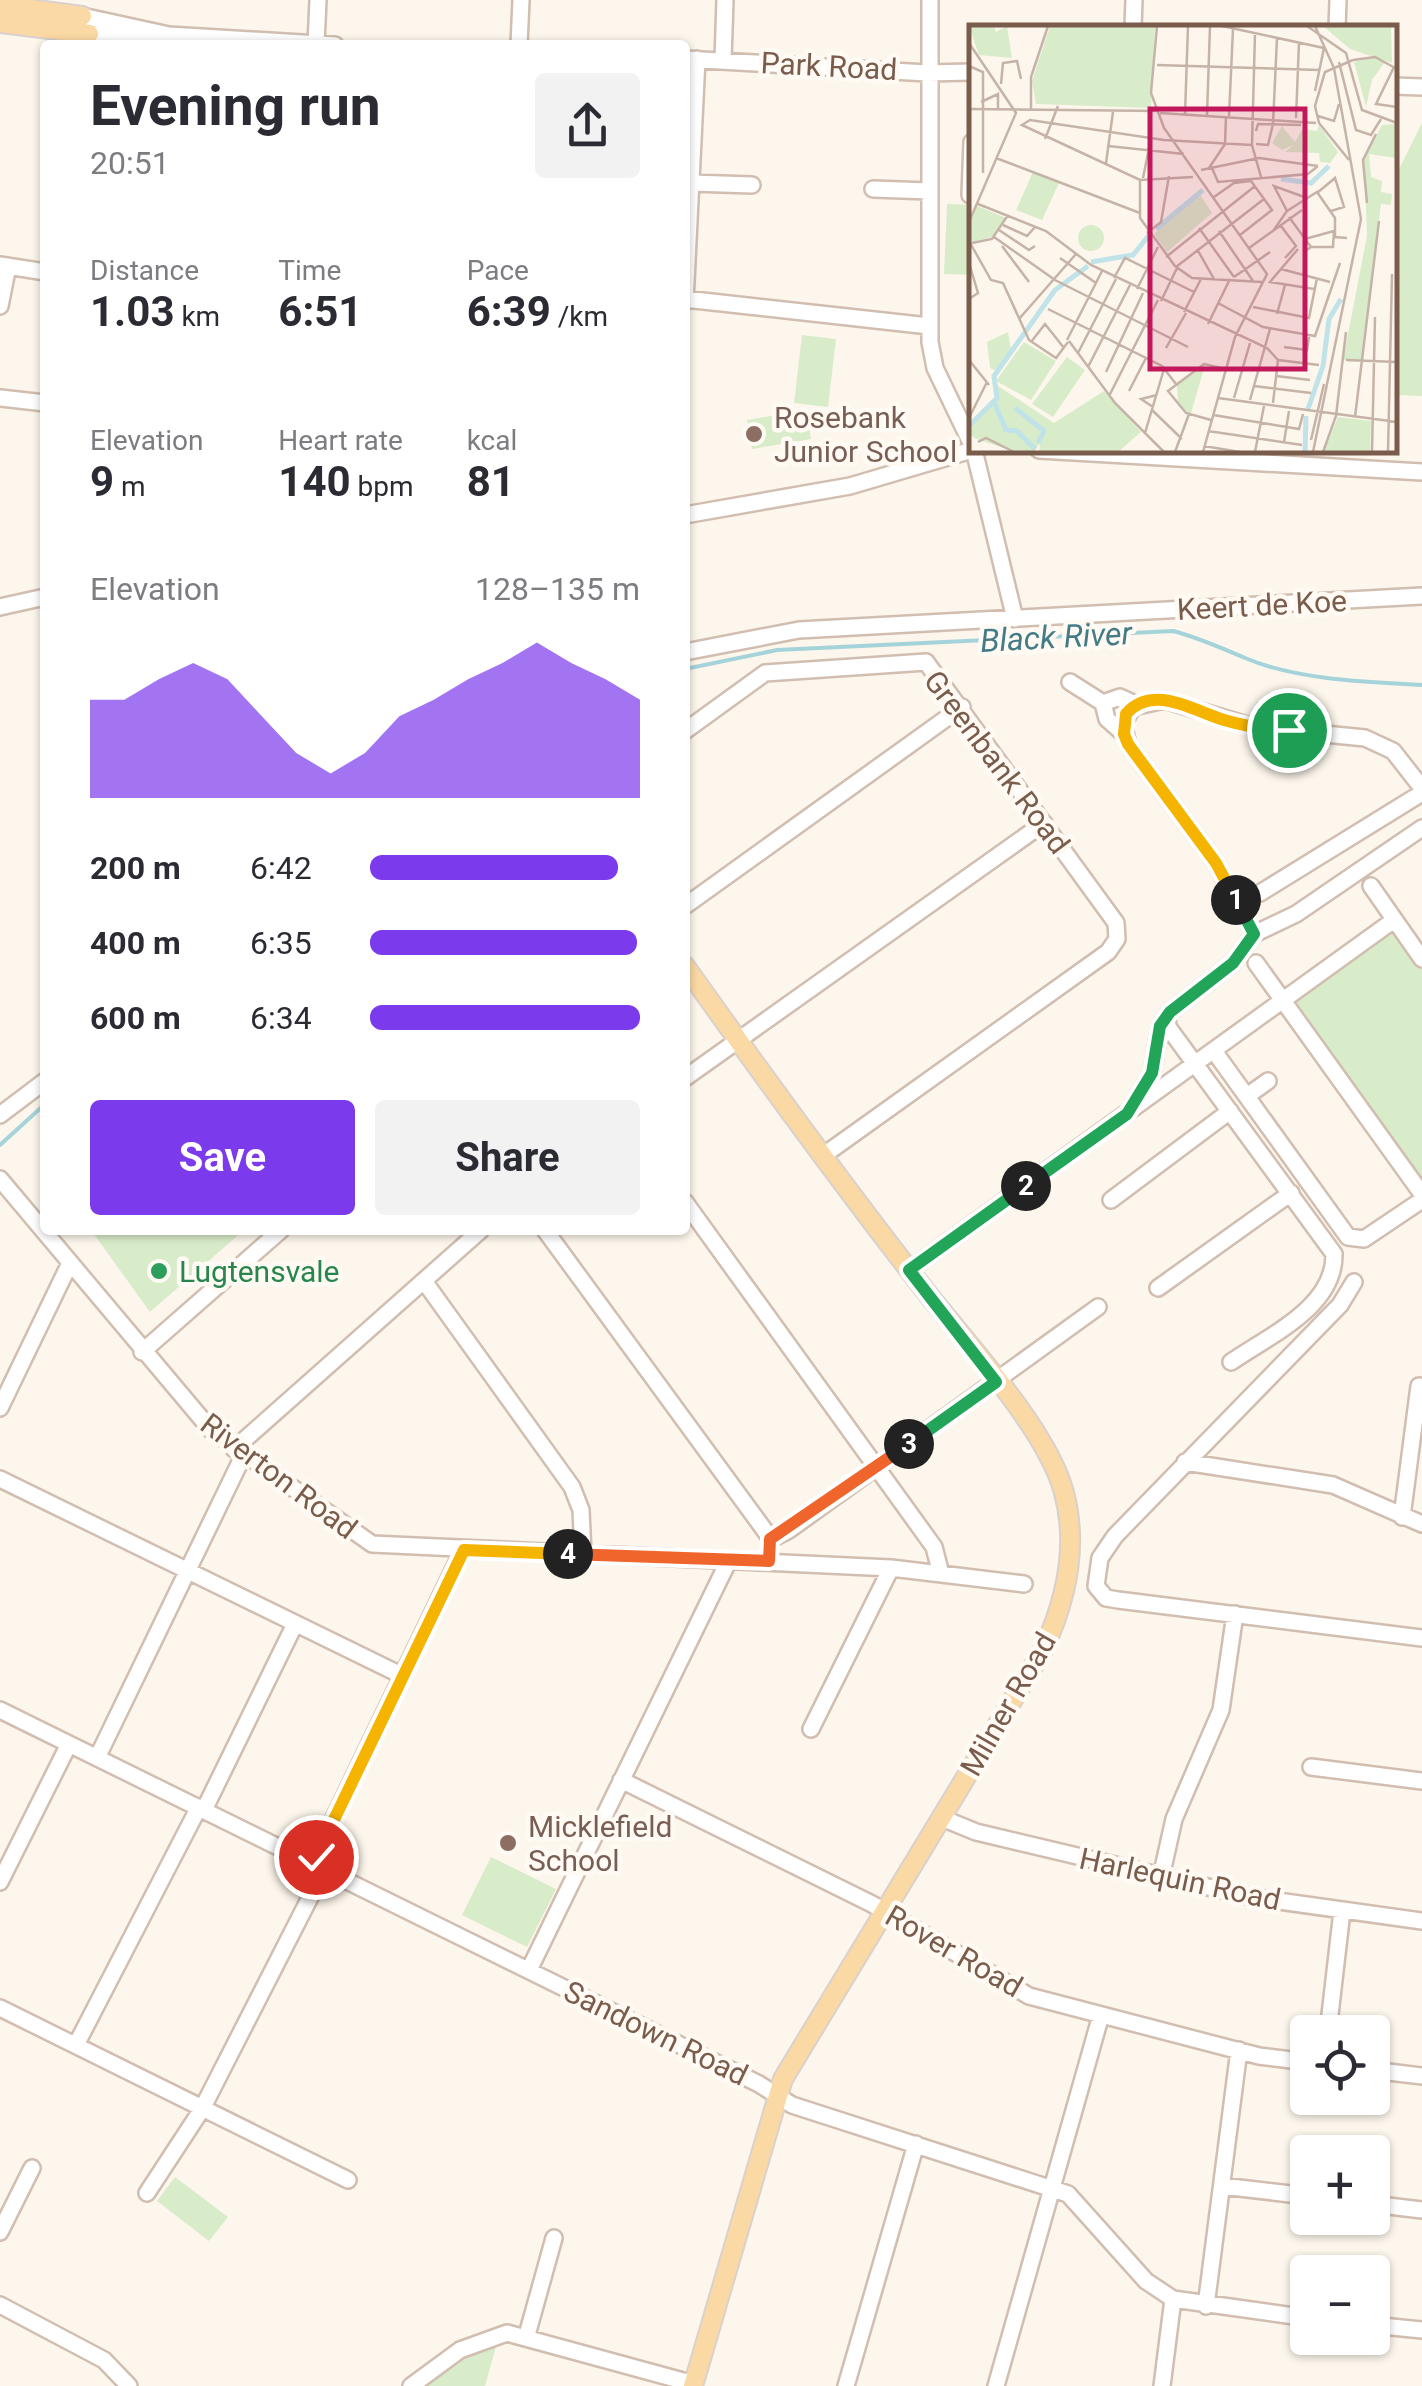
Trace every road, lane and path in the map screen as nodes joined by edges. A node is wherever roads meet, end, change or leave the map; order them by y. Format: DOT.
graph roads {
  1 [pos="318,0"];
  2 [pos="521,0"];
  3 [pos="725,0"];
  4 [pos="930,0"];
  5 [pos="1134,0"];
  6 [pos="1338,0"];
  7 [pos="0,5"];
  8 [pos="58,6"];
  9 [pos="79,8"];
  10 [pos="0,22"];
  11 [pos="1133,25"];
  12 [pos="1336,25"];
  13 [pos="69,38"];
  14 [pos="92,40"];
  15 [pos="216,40"];
  16 [pos="316,40"];
  17 [pos="519,40"];
  18 [pos="691,59"];
  19 [pos="723,60"];
  20 [pos="969,72"];
  21 [pos="927,73"];
  22 [pos="1397,86"];
  23 [pos="1422,88"];
  24 [pos="691,183"];
  25 [pos="752,185"];
  26 [pos="873,189"];
  27 [pos="929,191"];
  28 [pos="690,202"];
  29 [pos="4,266"];
  30 [pos="40,271"];
  31 [pos="690,301"];
  32 [pos="0,306"];
  33 [pos="929,326"];
  34 [pos="0,398"];
  35 [pos="40,403"];
  36 [pos="969,440"];
  37 [pos="969,449"];
  38 [pos="974,452"];
  39 [pos="1074,452"];
  40 [pos="1422,472"];
  41 [pos="690,514"];
  42 [pos="1422,596"];
  43 [pos="40,598"];
  44 [pos="0,607"];
  45 [pos="1014,620"];
  46 [pos="690,651"];
  47 [pos="1070,682"];
  48 [pos="1103,703"];
  49 [pos="1137,705"];
  50 [pos="962,707"];
  51 [pos="690,728"];
  52 [pos="1124,734"];
  53 [pos="1422,791"];
  54 [pos="1044,824"];
  55 [pos="1422,828"];
  56 [pos="1371,886"];
  57 [pos="1260,893"];
  58 [pos="690,902"];
  59 [pos="1394,920"];
  60 [pos="1254,934"];
  61 [pos="1422,958"];
  62 [pos="1256,963"];
  63 [pos="690,973"];
  64 [pos="1283,1000"];
  65 [pos="1166,1036"];
  66 [pos="738,1040"];
  67 [pos="1214,1050"];
  68 [pos="1196,1064"];
  69 [pos="690,1074"];
  70 [pos="1268,1081"];
  71 [pos="40,1085"];
  72 [pos="1247,1096"];
  73 [pos="1230,1111"];
  74 [pos="1127,1114"];
  75 [pos="0,1115"];
  76 [pos="824,1155"];
  77 [pos="0,1179"];
  78 [pos="1421,1193"];
  79 [pos="1290,1194"];
  80 [pos="1111,1200"];
  81 [pos="690,1209"];
  82 [pos="40,1230"];
  83 [pos="44,1235"];
  84 [pos="275,1235"];
  85 [pos="475,1235"];
  86 [pos="549,1235"];
  87 [pos="68,1265"];
  88 [pos="909,1270"];
  89 [pos="424,1281"];
  90 [pos="1354,1282"];
  91 [pos="1158,1288"];
  92 [pos="1098,1307"];
  93 [pos="142,1352"];
  94 [pos="1232,1362"];
  95 [pos="996,1382"];
  96 [pos="1419,1386"];
  97 [pos="0,1408"];
  98 [pos="239,1452"];
  99 [pos="1185,1462"];
  100 [pos="877,1467"];
  101 [pos="0,1479"];
  102 [pos="1402,1517"];
  103 [pos="1422,1524"];
  104 [pos="770,1539"];
  105 [pos="464,1550"];
  106 [pos="584,1554"];
  107 [pos="729,1560"];
  108 [pos="769,1561"];
  109 [pos="891,1568"];
  110 [pos="188,1570"];
  111 [pos="941,1574"];
  112 [pos="1024,1584"];
  113 [pos="1235,1614"];
  114 [pos="296,1624"];
  115 [pos="1422,1638"];
  116 [pos="404,1676"];
  117 [pos="0,1710"];
  118 [pos="811,1728"];
  119 [pos="69,1744"];
  120 [pos="97,1758"];
  121 [pos="1311,1767"];
  122 [pos="621,1780"];
  123 [pos="1422,1781"];
  124 [pos="201,1808"];
  125 [pos="942,1818"];
  126 [pos="318,1866"];
  127 [pos="1161,1877"];
  128 [pos="0,1882"];
  129 [pos="1342,1911"];
  130 [pos="885,1912"];
  131 [pos="1422,1921"];
  132 [pos="529,1970"];
  133 [pos="0,2008"];
  134 [pos="1102,2015"];
  135 [pos="1330,2015"];
  136 [pos="76,2045"];
  137 [pos="1239,2050"];
  138 [pos="1290,2059"];
  139 [pos="1390,2072"];
  140 [pos="1422,2076"];
  141 [pos="776,2094"];
  142 [pos="202,2110"];
  143 [pos="916,2144"];
  144 [pos="32,2168"];
  145 [pos="348,2180"];
  146 [pos="1222,2186"];
  147 [pos="1053,2187"];
  148 [pos="147,2192"];
  149 [pos="1290,2194"];
  150 [pos="1390,2206"];
  151 [pos="1422,2210"];
  152 [pos="0,2232"];
  153 [pos="554,2238"];
  154 [pos="1173,2299"];
  155 [pos="0,2304"];
  156 [pos="1206,2306"];
  157 [pos="1290,2316"];
  158 [pos="1390,2327"];
  159 [pos="1422,2330"];
  160 [pos="527,2335"];
  161 [pos="126,2384"];
  162 [pos="693,2385"];
  163 [pos="411,2386"];
  164 [pos="846,2386"];
  165 [pos="996,2386"];
  166 [pos="1162,2386"];
  1 -- 16 [label="street"];
  2 -- 17 [label="street"];
  3 -- 19 [label="street"];
  4 -- 21 [label="street"];
  5 -- 11 [label="street"];
  6 -- 12 [label="street"];
  7 -- 8 [label="main road"];
  8 -- 9 [label="main road"];
  8 -- 13 [label="main road"];
  9 -- 14 [label="main road"];
  9 -- 15 [label="street"];
  10 -- 13 [label="main road"];
  13 -- 14 [label="main road"];
  18 -- 19 [label="street, Park Road"];
  18 -- 24 [label="street"];
  19 -- 21 [label="street, Park Road"];
  20 -- 21 [label="street, Park Road"];
  21 -- 27 [label="street"];
  22 -- 23 [label="street"];
  24 -- 25 [label="street"];
  24 -- 28 [label="street"];
  26 -- 27 [label="street"];
  27 -- 33 [label="street"];
  29 -- 30 [label="street"];
  29 -- 32 [label="street"];
  31 -- 33 [label="street"];
  33 -- 36 [label="street"];
  34 -- 35 [label="street"];
  37 -- 41 [label="street"];
  38 -- 45 [label="street"];
  39 -- 40 [label="street"];
  42 -- 45 [label="street, Keert de Koe"];
  43 -- 44 [label="street"];
  45 -- 46 [label="street, Keert de Koe"];
  47 -- 48 [label="street"];
  48 -- 49 [label="street"];
  48 -- 52 [label="street"];
  49 -- 52 [label="street"];
  49 -- 53 [label="street"];
  50 -- 51 [label="street, Greenbank Road"];
  50 -- 54 [label="street, Greenbank Road"];
  50 -- 58 [label="street"];
  52 -- 60 [label="street"];
  53 -- 57 [label="street"];
  54 -- 66 [label="street"];
  54 -- 76 [label="street, Greenbank Road"];
  55 -- 60 [label="street"];
  56 -- 59 [label="street"];
  59 -- 61 [label="street"];
  59 -- 64 [label="street"];
  60 -- 65 [label="street"];
  62 -- 64 [label="street"];
  63 -- 66 [label="main road, Milner Road"];
  64 -- 67 [label="street"];
  64 -- 78 [label="street"];
  65 -- 68 [label="street"];
  65 -- 74 [label="street"];
  66 -- 69 [label="street"];
  66 -- 76 [label="main road, Milner Road"];
  67 -- 68 [label="street"];
  67 -- 72 [label="street"];
  68 -- 73 [label="street"];
  68 -- 74 [label="street"];
  70 -- 72 [label="street"];
  71 -- 75 [label="street"];
  72 -- 78 [label="street"];
  73 -- 79 [label="street"];
  73 -- 80 [label="street"];
  74 -- 88 [label="street"];
  76 -- 88 [label="main road, Milner Road"];
  77 -- 82 [label="street, Riverton Road"];
  79 -- 91 [label="street"];
  79 -- 94 [label="street"];
  81 -- 100 [label="street"];
  83 -- 87 [label="street, Riverton Road"];
  84 -- 93 [label="street"];
  85 -- 89 [label="street"];
  86 -- 104 [label="street"];
  87 -- 93 [label="street, Riverton Road"];
  87 -- 97 [label="street"];
  88 -- 95 [label="main road, Milner Road"];
  89 -- 98 [label="street"];
  89 -- 106 [label="street"];
  90 -- 99 [label="street"];
  92 -- 95 [label="street"];
  93 -- 98 [label="street, Riverton Road"];
  95 -- 100 [label="street"];
  95 -- 125 [label="main road, Milner Road"];
  96 -- 102 [label="street"];
  98 -- 105 [label="street, Riverton Road"];
  98 -- 110 [label="street"];
  99 -- 102 [label="street"];
  99 -- 113 [label="street"];
  100 -- 104 [label="street"];
  100 -- 111 [label="street"];
  101 -- 110 [label="street"];
  102 -- 103 [label="street"];
  104 -- 108 [label="street"];
  105 -- 106 [label="street, Riverton Road"];
  105 -- 116 [label="street"];
  106 -- 107 [label="street, Riverton Road"];
  107 -- 108 [label="street, Riverton Road"];
  107 -- 122 [label="street"];
  108 -- 109 [label="street, Riverton Road"];
  109 -- 111 [label="street, Riverton Road"];
  109 -- 118 [label="street"];
  110 -- 114 [label="street"];
  110 -- 120 [label="street"];
  111 -- 112 [label="street, Riverton Road"];
  113 -- 115 [label="street"];
  113 -- 127 [label="street"];
  114 -- 116 [label="street"];
  114 -- 124 [label="street"];
  116 -- 126 [label="street"];
  117 -- 119 [label="street, Sandown Road"];
  119 -- 120 [label="street, Sandown Road"];
  119 -- 128 [label="street"];
  120 -- 124 [label="street, Sandown Road"];
  121 -- 123 [label="street"];
  122 -- 130 [label="street, Rover Road"];
  122 -- 132 [label="street"];
  124 -- 126 [label="street, Sandown Road"];
  124 -- 136 [label="street"];
  125 -- 127 [label="street, Harlequin Road"];
  125 -- 130 [label="main road, Milner Road"];
  126 -- 132 [label="street, Sandown Road"];
  126 -- 142 [label="street"];
  127 -- 129 [label="street, Harlequin Road"];
  129 -- 131 [label="street, Harlequin Road"];
  129 -- 135 [label="street"];
  130 -- 134 [label="street, Rover Road"];
  130 -- 141 [label="main road, Milner Road"];
  132 -- 141 [label="street, Sandown Road"];
  133 -- 136 [label="street"];
  134 -- 137 [label="street, Rover Road"];
  134 -- 147 [label="street"];
  136 -- 142 [label="street"];
  137 -- 138 [label="street, Rover Road"];
  137 -- 146 [label="street"];
  139 -- 140 [label="street"];
  141 -- 143 [label="street, Sandown Road"];
  141 -- 162 [label="main road, Milner Road"];
  142 -- 145 [label="street"];
  142 -- 148 [label="street"];
  143 -- 147 [label="street, Sandown Road"];
  143 -- 164 [label="street"];
  144 -- 152 [label="street"];
  146 -- 149 [label="street"];
  146 -- 156 [label="street"];
  147 -- 154 [label="street, Sandown Road"];
  147 -- 165 [label="street"];
  150 -- 151 [label="street"];
  153 -- 160 [label="street"];
  154 -- 156 [label="street, Sandown Road"];
  154 -- 166 [label="street"];
  155 -- 161 [label="street"];
  156 -- 157 [label="street, Sandown Road"];
  158 -- 159 [label="street"];
  160 -- 162 [label="street"];
  160 -- 163 [label="street"];
}
